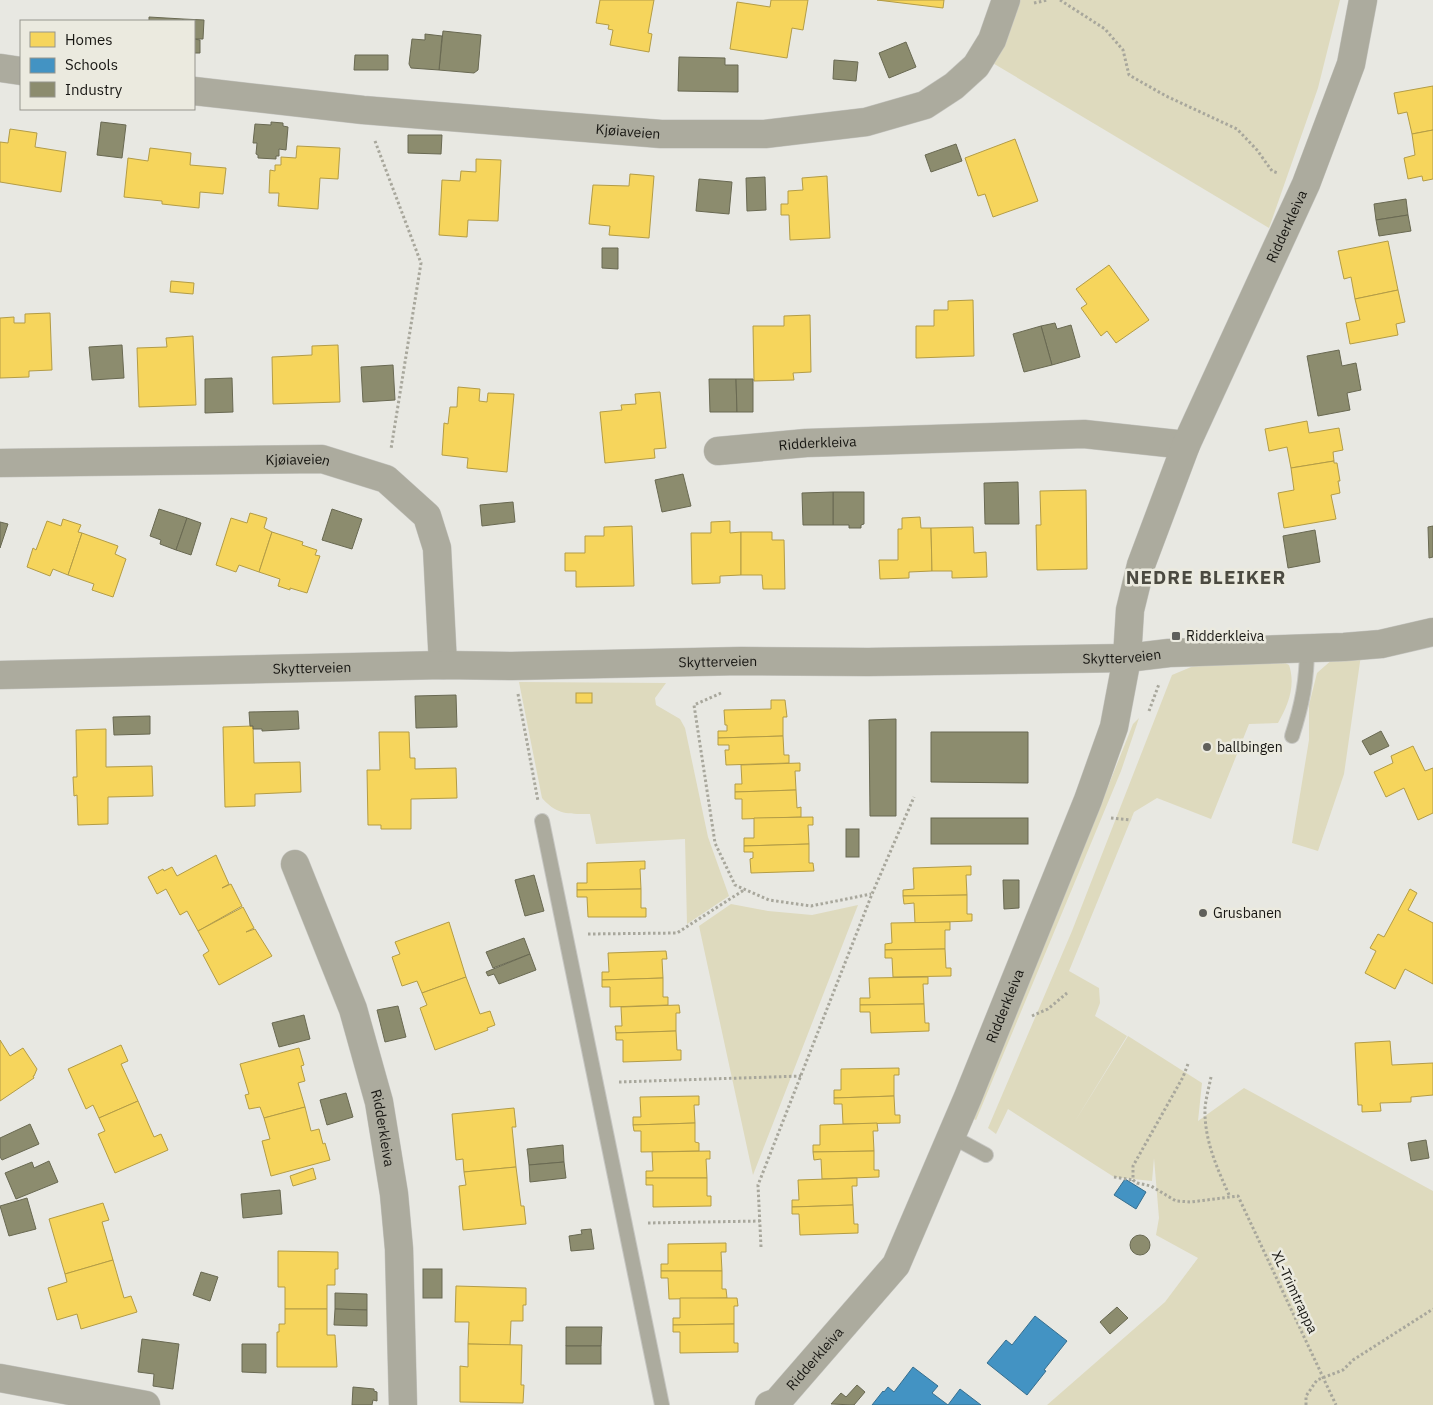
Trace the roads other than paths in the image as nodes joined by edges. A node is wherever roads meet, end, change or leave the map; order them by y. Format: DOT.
graph roads {
  1 [pos="1006,0"];
  2 [pos="1363,0"];
  3 [pos="195,91"];
  4 [pos="1186,445"];
  5 [pos="718,451"];
  6 [pos="0,463"];
  7 [pos="1433,632"];
  8 [pos="1307,648"];
  9 [pos="1127,658"];
  10 [pos="444,665"];
  11 [pos="0,675"];
  12 [pos="1292,736"];
  13 [pos="542,821"];
  14 [pos="295,864"];
  15 [pos="952,1136"];
  16 [pos="986,1155"];
  17 [pos="0,1378"];
  18 [pos="146,1405"];
  19 [pos="403,1405"];
  20 [pos="662,1405"];
  21 [pos="768,1405"];
  1 -- 3 [label="street, Kjøiaveien"];
  2 -- 4 [label="street, Ridderkleiva"];
  4 -- 5 [label="street, Ridderkleiva"];
  4 -- 9 [label="street, Ridderkleiva"];
  6 -- 10 [label="street, Kjøiaveien"];
  7 -- 8 [label="street, Skytterveien"];
  8 -- 9 [label="street, Skytterveien"];
  8 -- 12 [label="lane"];
  9 -- 10 [label="street, Skytterveien"];
  9 -- 15 [label="street, Ridderkleiva"];
  10 -- 11 [label="street, Skytterveien"];
  13 -- 20 [label="lane"];
  14 -- 19 [label="street, Ridderkleiva"];
  15 -- 16 [label="lane"];
  15 -- 21 [label="street, Ridderkleiva"];
  17 -- 18 [label="street"];
}
